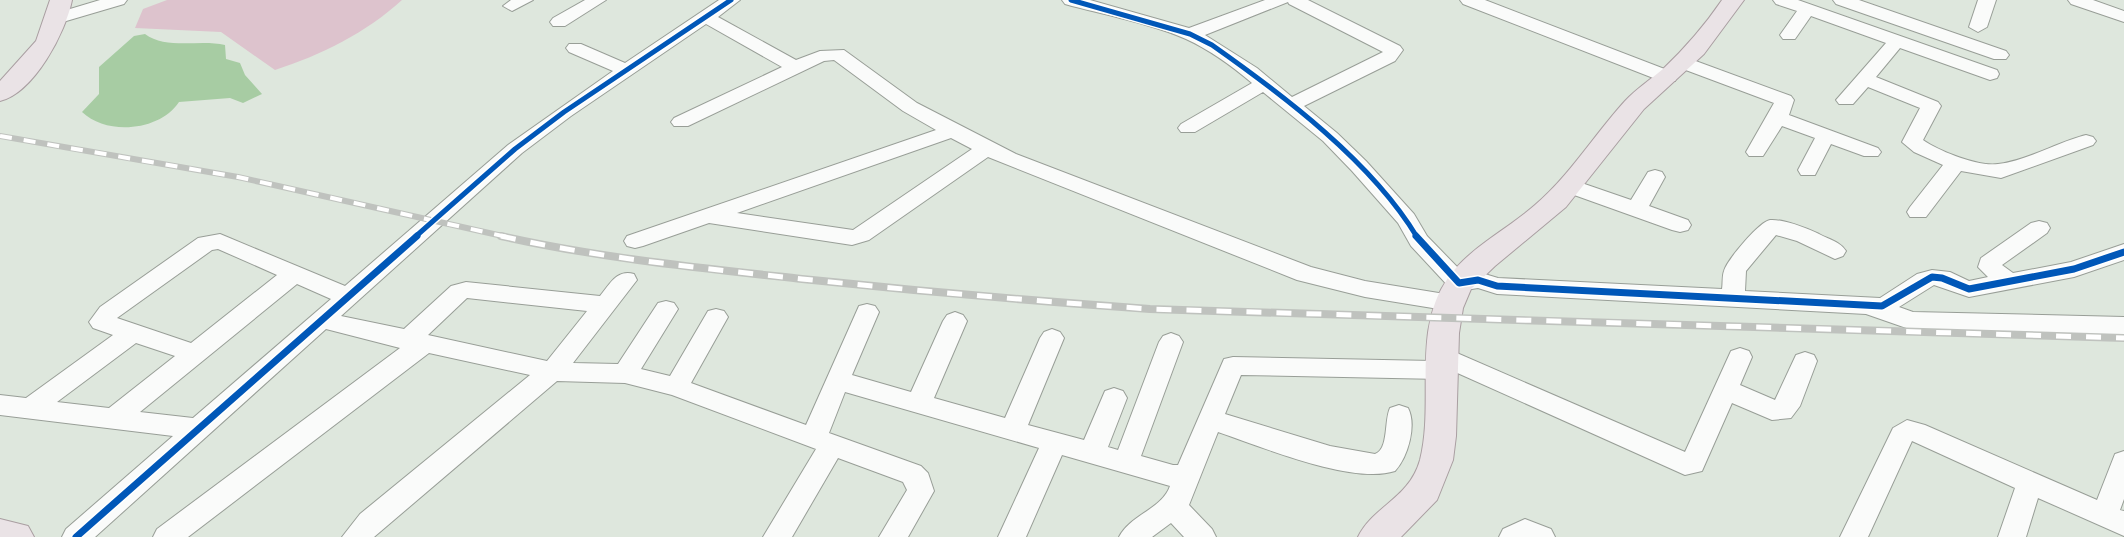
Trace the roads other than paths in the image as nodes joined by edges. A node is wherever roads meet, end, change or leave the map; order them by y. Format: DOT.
graph roads {
  1 [pos="42,0"];
  2 [pos="118,0"];
  3 [pos="597,0"];
  4 [pos="1071,0"];
  5 [pos="1281,0"];
  6 [pos="1295,0"];
  7 [pos="1469,0"];
  8 [pos="1733,0"];
  9 [pos="1782,0"];
  10 [pos="1842,0"];
  11 [pos="1986,0"];
  12 [pos="2077,0"];
  13 [pos="56,6"];
  14 [pos="713,6"];
  15 [pos="1808,9"];
  16 [pos="2124,17"];
  17 [pos="559,22"];
  18 [pos="1978,27"];
  19 [pos="1190,34"];
  20 [pos="1789,35"];
  21 [pos="1897,41"];
  22 [pos="574,48"];
  23 [pos="2000,55"];
  24 [pos="795,67"];
  25 [pos="1675,69"];
  26 [pos="627,70"];
  27 [pos="1990,74"];
  28 [pos="0,76"];
  29 [pos="1864,79"];
  30 [pos="1264,84"];
  31 [pos="0,87"];
  32 [pos="0,94"];
  33 [pos="1846,100"];
  34 [pos="1290,105"];
  35 [pos="1777,117"];
  36 [pos="681,122"];
  37 [pos="1188,128"];
  38 [pos="952,131"];
  39 [pos="1826,135"];
  40 [pos="2086,141"];
  41 [pos="986,149"];
  42 [pos="1756,152"];
  43 [pos="1871,152"];
  44 [pos="1956,162"];
  45 [pos="1808,170"];
  46 [pos="1655,177"];
  47 [pos="1570,186"];
  48 [pos="1636,210"];
  49 [pos="1918,212"];
  50 [pos="706,216"];
  51 [pos="1680,225"];
  52 [pos="2039,228"];
  53 [pos="635,241"];
  54 [pos="1835,251"];
  55 [pos="2124,252"];
  56 [pos="295,273"];
  57 [pos="626,280"];
  58 [pos="2012,282"];
  59 [pos="1455,293"];
  60 [pos="348,297"];
  61 [pos="1733,297"];
  62 [pos="605,304"];
  63 [pos="1872,306"];
  64 [pos="666,309"];
  65 [pos="867,312"];
  66 [pos="716,317"];
  67 [pos="322,320"];
  68 [pos="955,321"];
  69 [pos="2124,327"];
  70 [pos="131,334"];
  71 [pos="1052,338"];
  72 [pos="414,342"];
  73 [pos="1171,342"];
  74 [pos="195,354"];
  75 [pos="1740,357"];
  76 [pos="1805,361"];
  77 [pos="1442,363"];
  78 [pos="552,371"];
  79 [pos="625,374"];
  80 [pos="839,381"];
  81 [pos="676,387"];
  82 [pos="1726,389"];
  83 [pos="1114,398"];
  84 [pos="919,403"];
  85 [pos="0,405"];
  86 [pos="31,408"];
  87 [pos="1399,415"];
  88 [pos="115,418"];
  89 [pos="1210,419"];
  90 [pos="199,429"];
  91 [pos="1013,430"];
  92 [pos="824,440"];
  93 [pos="1055,442"];
  94 [pos="1092,453"];
  95 [pos="1126,462"];
  96 [pos="2124,462"];
  97 [pos="1183,476"];
  98 [pos="2030,482"];
  99 [pos="1173,506"];
  100 [pos="2114,520"];
  101 [pos="0,534"];
  102 [pos="16,537"];
  103 [pos="76,537"];
  104 [pos="167,537"];
  105 [pos="356,537"];
  106 [pos="777,537"];
  107 [pos="893,537"];
  108 [pos="1012,537"];
  109 [pos="1133,537"];
  110 [pos="1202,537"];
  111 [pos="1376,537"];
  112 [pos="1513,537"];
  113 [pos="1541,537"];
  114 [pos="1854,537"];
  115 [pos="2012,537"];
  1 -- 28 [label="main road"];
  2 -- 13 [label="street"];
  3 -- 17 [label="street"];
  4 -- 19 [label="street"];
  5 -- 19 [label="street"];
  6 -- 34 [label="street"];
  7 -- 25 [label="street"];
  8 -- 25 [label="main road"];
  9 -- 15 [label="street"];
  10 -- 23 [label="street"];
  11 -- 18 [label="street"];
  12 -- 16 [label="street"];
  13 -- 31 [label="main road"];
  13 -- 32 [label="main road"];
  14 -- 24 [label="street"];
  14 -- 26 [label="street"];
  15 -- 20 [label="street"];
  15 -- 21 [label="street"];
  19 -- 30 [label="street"];
  21 -- 27 [label="street"];
  21 -- 29 [label="street"];
  22 -- 26 [label="street"];
  24 -- 36 [label="street"];
  24 -- 38 [label="street"];
  25 -- 35 [label="street"];
  25 -- 47 [label="main road"];
  26 -- 60 [label="street"];
  29 -- 33 [label="street"];
  29 -- 44 [label="street"];
  30 -- 34 [label="street"];
  30 -- 37 [label="street"];
  34 -- 59 [label="street"];
  35 -- 39 [label="street"];
  35 -- 42 [label="street"];
  38 -- 41 [label="street"];
  38 -- 50 [label="street"];
  39 -- 43 [label="street"];
  39 -- 45 [label="street"];
  40 -- 44 [label="street"];
  41 -- 50 [label="street"];
  41 -- 59 [label="street"];
  44 -- 49 [label="street"];
  46 -- 48 [label="street"];
  47 -- 48 [label="street"];
  47 -- 59 [label="main road"];
  48 -- 51 [label="street"];
  50 -- 53 [label="street"];
  52 -- 58 [label="street"];
  54 -- 61 [label="street"];
  55 -- 58 [label="street"];
  56 -- 60 [label="street"];
  56 -- 70 [label="street"];
  56 -- 74 [label="street"];
  57 -- 62 [label="street"];
  58 -- 63 [label="street"];
  59 -- 61 [label="street"];
  59 -- 77 [label="main road"];
  60 -- 67 [label="street"];
  61 -- 63 [label="street"];
  62 -- 72 [label="street"];
  62 -- 78 [label="street"];
  63 -- 69 [label="street"];
  64 -- 79 [label="street"];
  65 -- 80 [label="street"];
  66 -- 81 [label="street"];
  67 -- 72 [label="street"];
  67 -- 90 [label="street"];
  68 -- 84 [label="street"];
  70 -- 74 [label="street"];
  70 -- 86 [label="street"];
  71 -- 91 [label="street"];
  72 -- 78 [label="street"];
  72 -- 104 [label="street"];
  73 -- 95 [label="street"];
  74 -- 88 [label="street"];
  75 -- 82 [label="street"];
  76 -- 82 [label="street"];
  77 -- 82 [label="street"];
  77 -- 89 [label="street"];
  77 -- 111 [label="main road"];
  78 -- 79 [label="street"];
  78 -- 105 [label="street"];
  79 -- 81 [label="street"];
  80 -- 84 [label="street"];
  80 -- 92 [label="street"];
  81 -- 92 [label="street"];
  83 -- 94 [label="street"];
  84 -- 91 [label="street"];
  85 -- 86 [label="street"];
  86 -- 88 [label="street"];
  87 -- 89 [label="street"];
  88 -- 90 [label="street"];
  89 -- 97 [label="street"];
  90 -- 103 [label="street"];
  91 -- 93 [label="street"];
  92 -- 106 [label="street"];
  92 -- 107 [label="street"];
  93 -- 94 [label="street"];
  93 -- 108 [label="street"];
  94 -- 95 [label="street"];
  95 -- 97 [label="street"];
  96 -- 100 [label="street"];
  97 -- 99 [label="street"];
  98 -- 100 [label="street"];
  98 -- 114 [label="street"];
  98 -- 115 [label="street"];
  99 -- 109 [label="street"];
  99 -- 110 [label="street"];
  101 -- 102 [label="main road"];
  112 -- 113 [label="street"];
}
